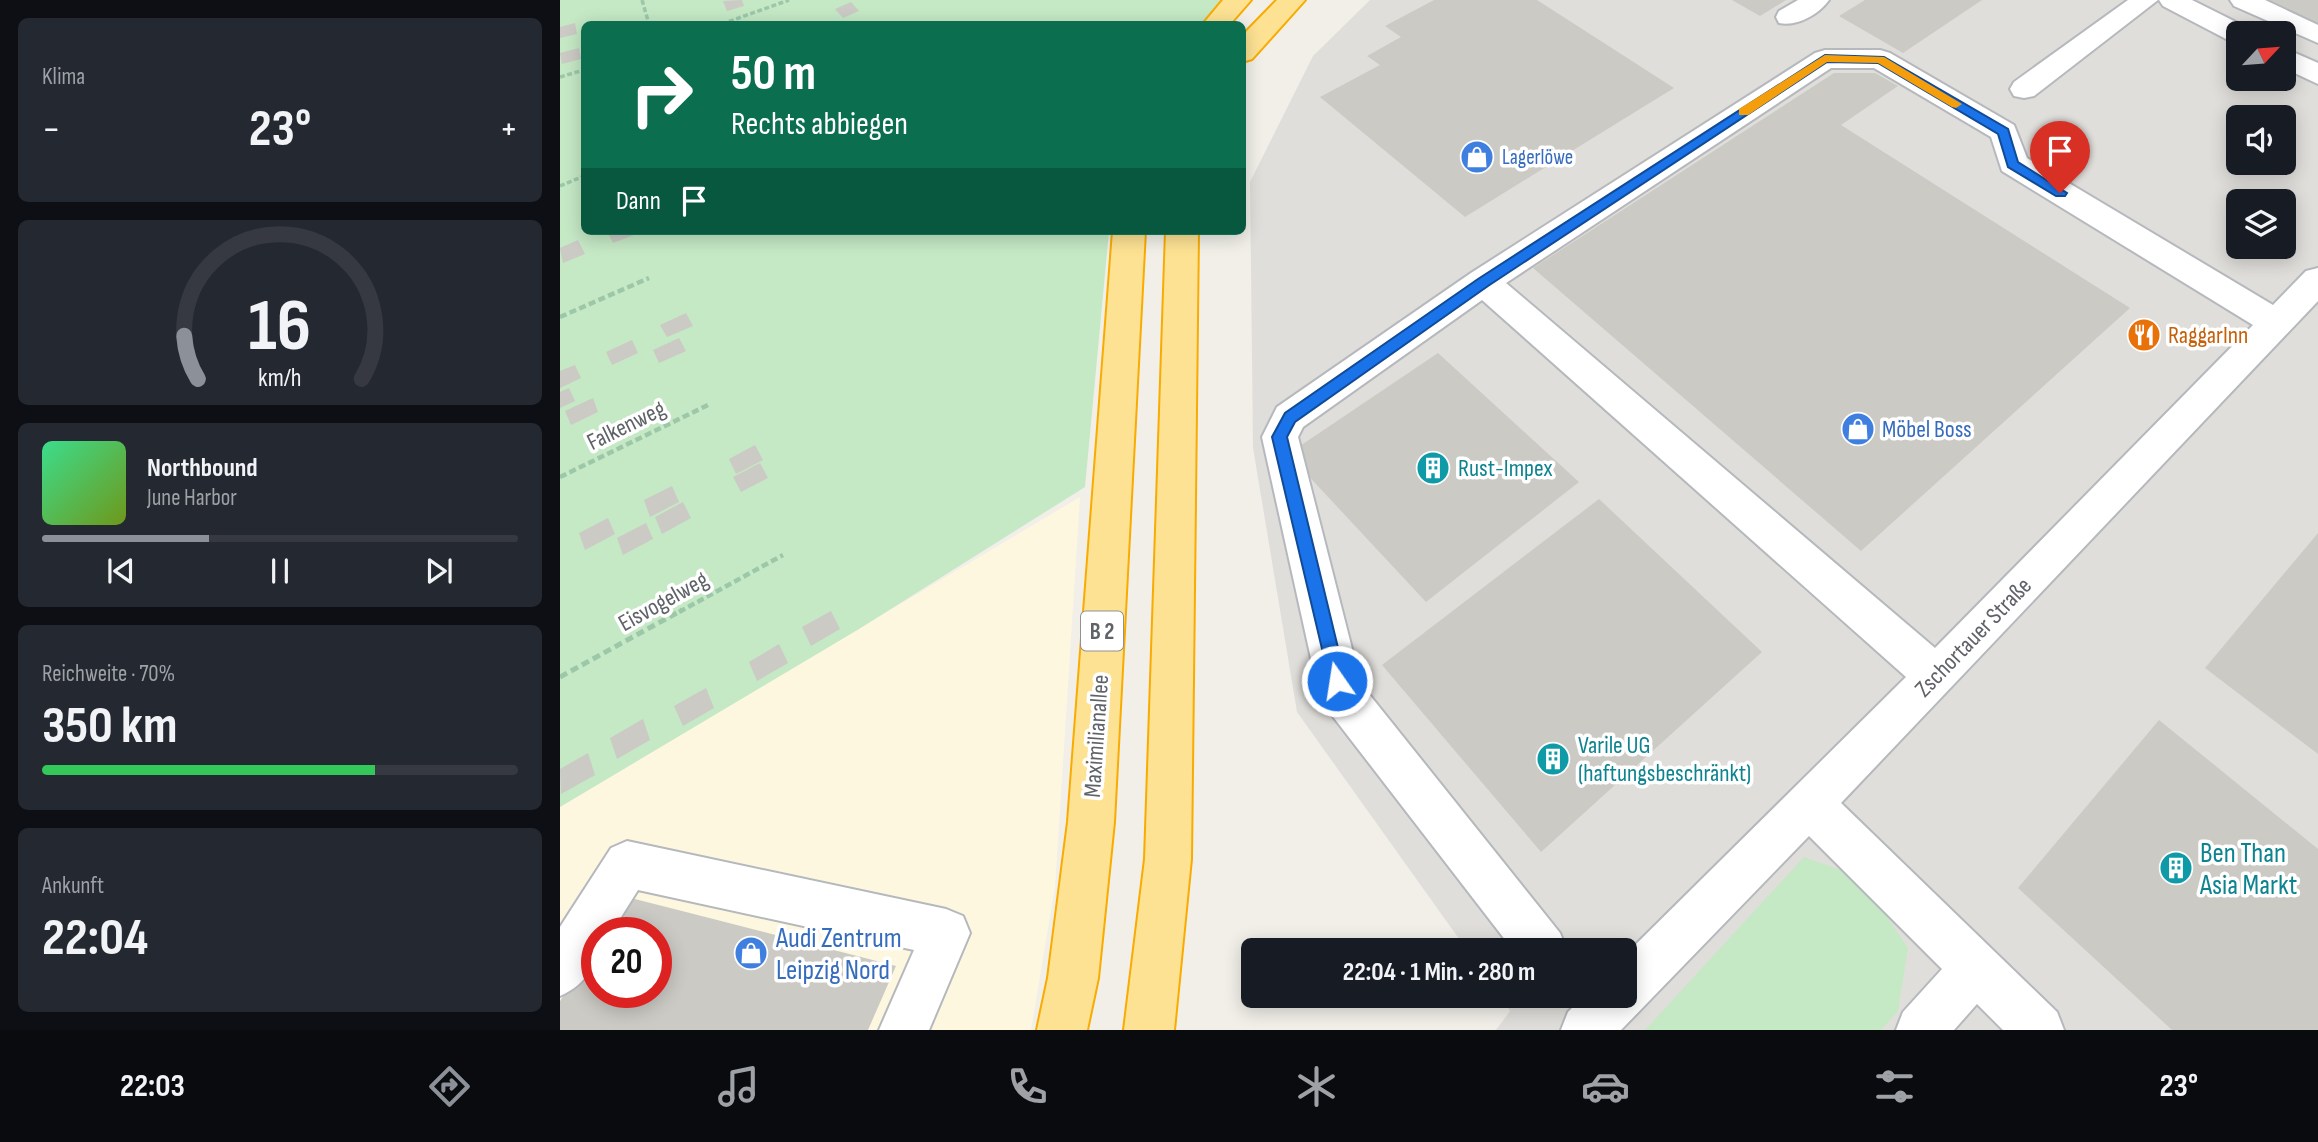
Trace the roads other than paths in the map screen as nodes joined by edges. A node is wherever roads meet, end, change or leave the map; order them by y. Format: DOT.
graph roads {
  1 [pos="1238,0"];
  2 [pos="1292,0"];
  3 [pos="1816,0"];
  4 [pos="2145,0"];
  5 [pos="2172,0"];
  6 [pos="2243,0"];
  7 [pos="1789,17"];
  8 [pos="1219,21"];
  9 [pos="2226,28"];
  10 [pos="2318,35"];
  11 [pos="1246,49"];
  12 [pos="2296,63"];
  13 [pos="2318,75"];
  14 [pos="2024,89"];
  15 [pos="1898,97"];
  16 [pos="2013,164"];
  17 [pos="1129,235"];
  18 [pos="1182,235"];
  19 [pos="2318,281"];
  20 [pos="1483,282"];
  21 [pos="2276,323"];
  22 [pos="1936,676"];
  23 [pos="1808,803"];
  24 [pos="1534,938"];
  25 [pos="1976,968"];
  26 [pos="560,971"];
  27 [pos="1637,971"];
  28 [pos="904,1030"];
  29 [pos="1062,1030"];
  30 [pos="1149,1030"];
  31 [pos="1921,1030"];
  32 [pos="2039,1030"];
  1 -- 8 [label="highway"];
  2 -- 11 [label="highway"];
  3 -- 7 [label="street"];
  4 -- 14 [label="street"];
  5 -- 9 [label="street"];
  6 -- 10 [label="street"];
  12 -- 13 [label="street"];
  15 -- 16 [label="street"];
  16 -- 20 [label="street"];
  16 -- 21 [label="street"];
  17 -- 29 [label="highway, Maximilianallee / B 2"];
  18 -- 30 [label="highway"];
  19 -- 21 [label="street, Zschortauer Straße"];
  20 -- 22 [label="street"];
  20 -- 24 [label="street"];
  21 -- 22 [label="street, Zschortauer Straße"];
  22 -- 23 [label="street, Zschortauer Straße"];
  23 -- 25 [label="street"];
  23 -- 27 [label="street, Zschortauer Straße"];
  25 -- 31 [label="street"];
  25 -- 32 [label="street"];
  26 -- 28 [label="street"];
}
